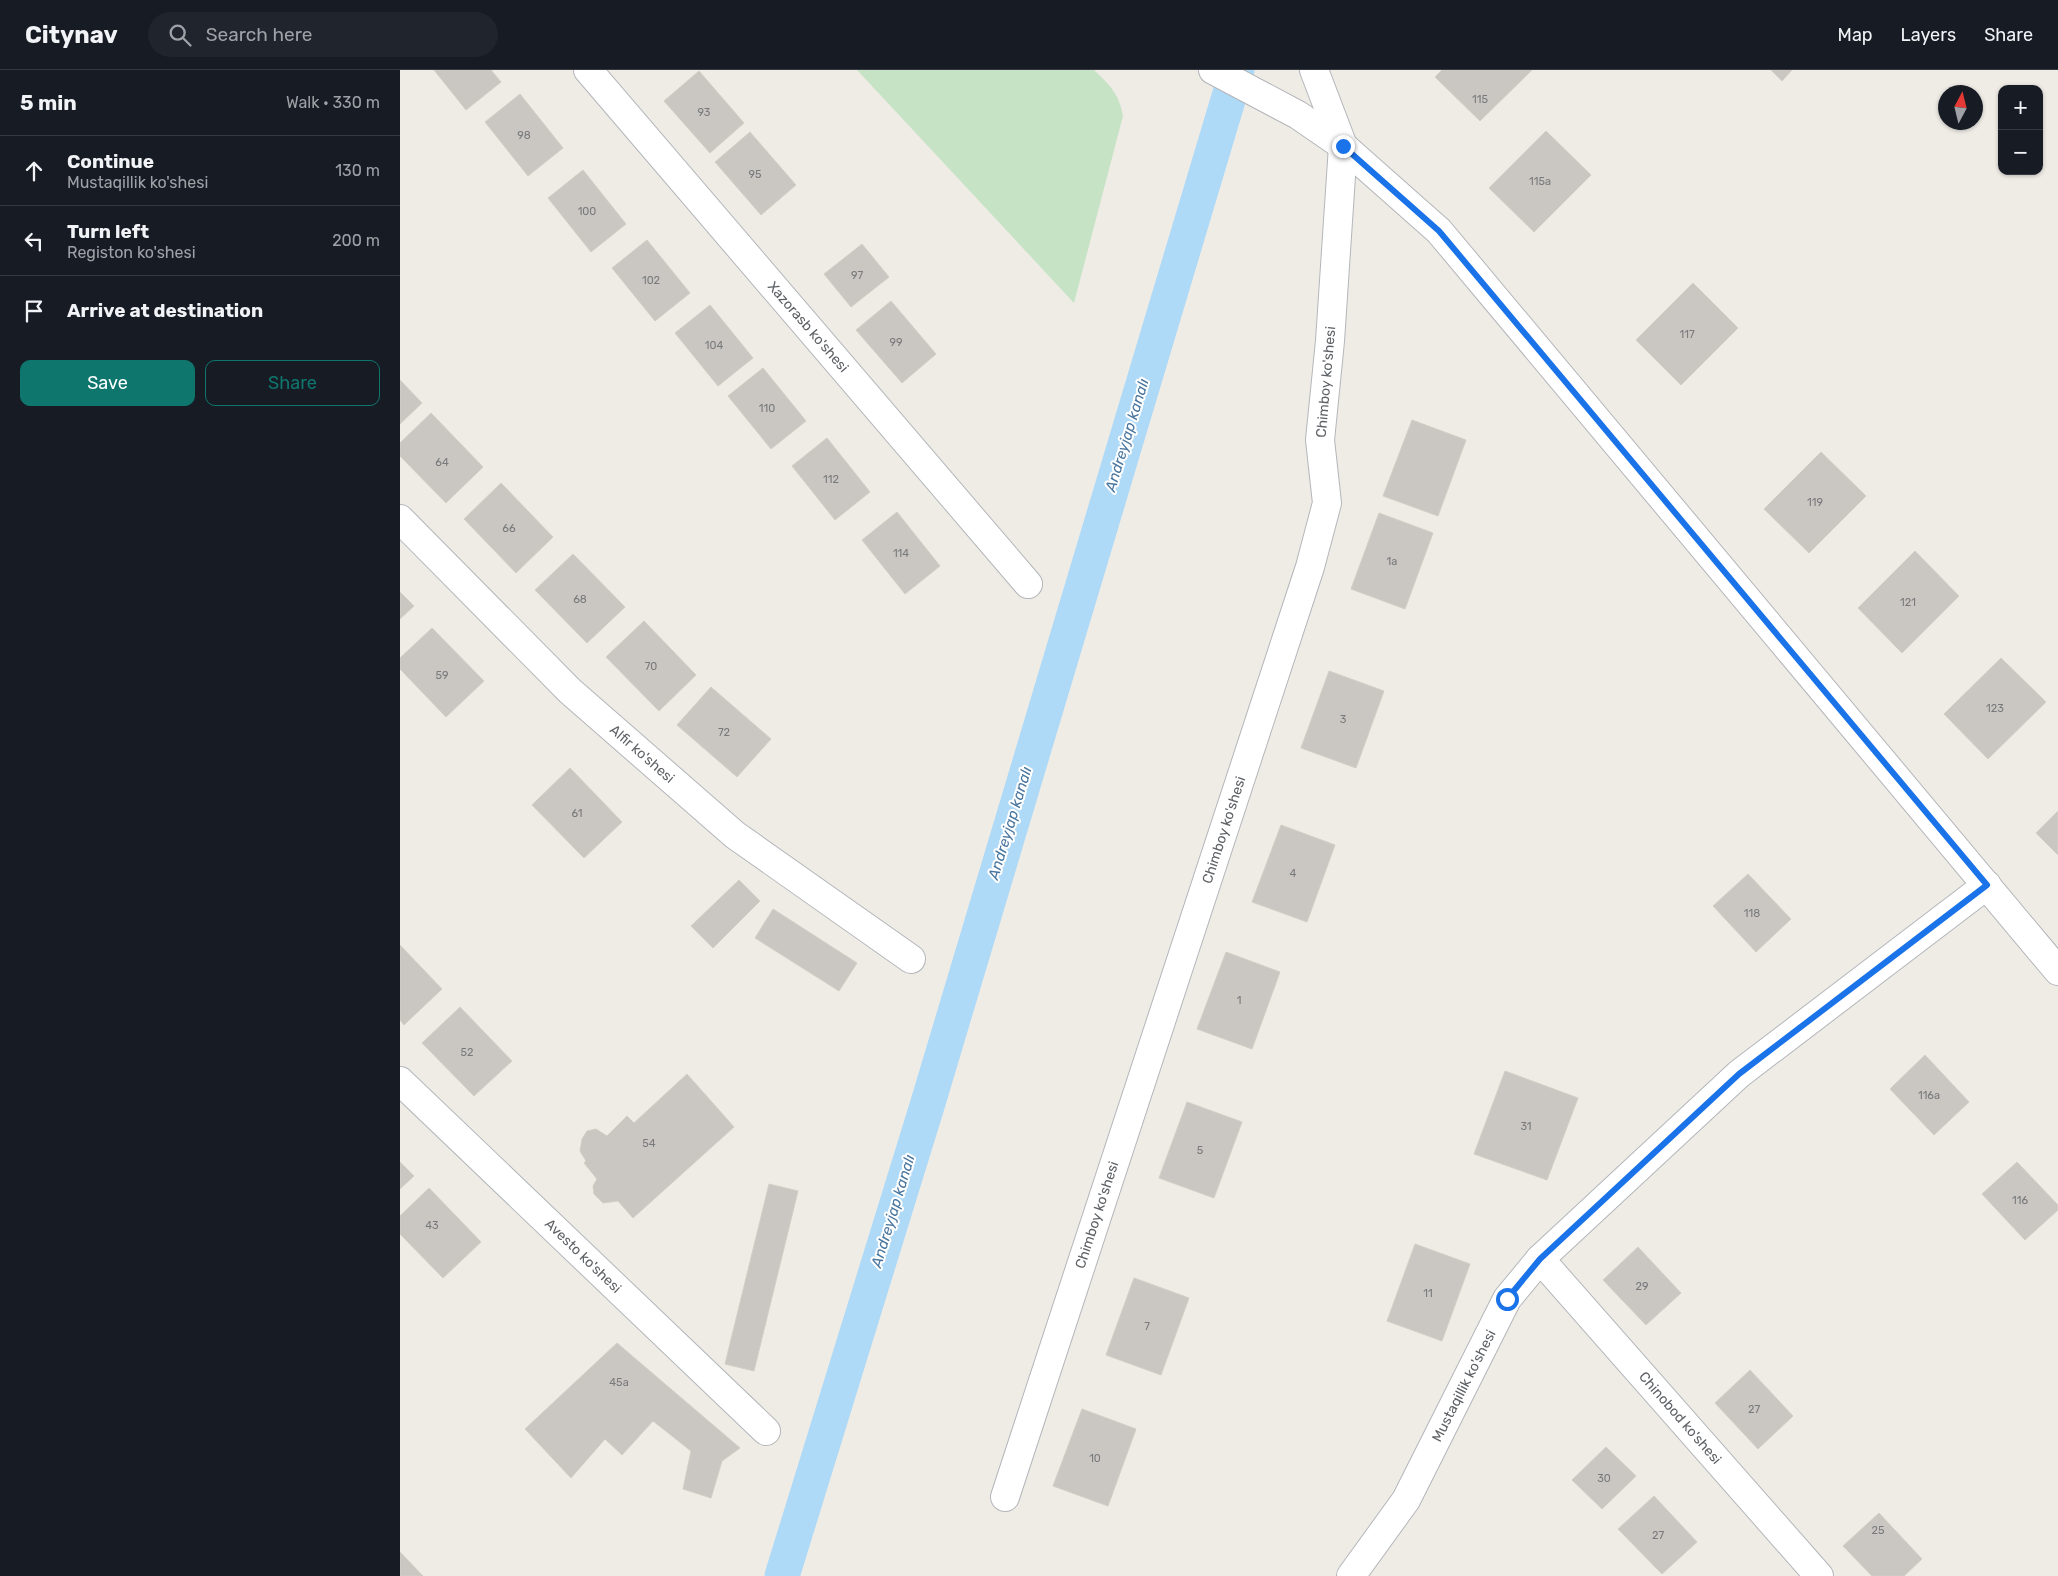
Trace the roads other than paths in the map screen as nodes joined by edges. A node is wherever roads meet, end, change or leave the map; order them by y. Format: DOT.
graph roads {
  1 [pos="588,70"];
  2 [pos="1213,70"];
  3 [pos="1314,70"];
  4 [pos="1343,146"];
  5 [pos="400,519"];
  6 [pos="1028,584"];
  7 [pos="1987,885"];
  8 [pos="911,959"];
  9 [pos="2058,971"];
  10 [pos="400,1081"];
  11 [pos="1540,1259"];
  12 [pos="766,1431"];
  13 [pos="1005,1496"];
  14 [pos="1351,1576"];
  15 [pos="1819,1576"];
  1 -- 6 [label="street, Xazorasb ko'shesi"];
  2 -- 4 [label="street"];
  3 -- 4 [label="street"];
  4 -- 7 [label="street"];
  4 -- 13 [label="street, Chimboy ko'shesi"];
  5 -- 8 [label="street, Alfir ko'shesi"];
  7 -- 9 [label="street"];
  7 -- 11 [label="street, Mustaqillik ko'shesi"];
  10 -- 12 [label="street, Avesto ko'shesi"];
  11 -- 14 [label="street, Mustaqillik ko'shesi"];
  11 -- 15 [label="street, Chinobod ko'shesi"];
}
